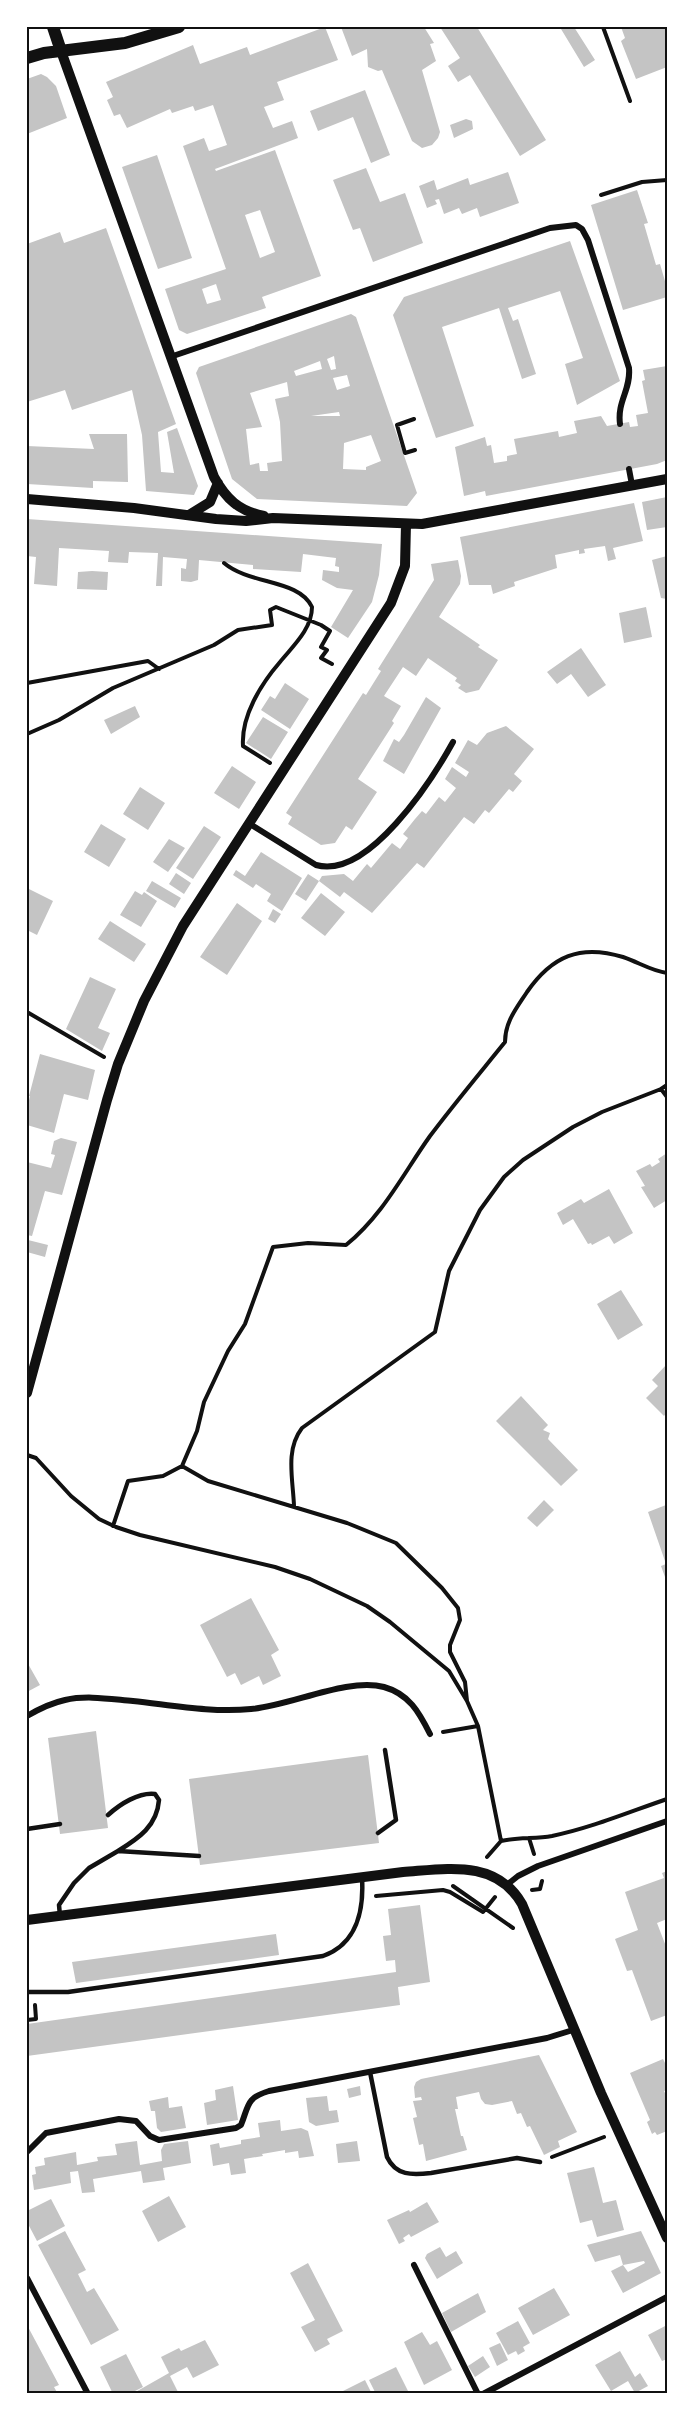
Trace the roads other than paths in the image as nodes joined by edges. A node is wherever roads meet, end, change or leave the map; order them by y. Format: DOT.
graph roads {
  1 [pos="53,27"];
  2 [pos="179,27"];
  3 [pos="61,51"];
  4 [pos="27,58"];
  5 [pos="170,357"];
  6 [pos="620,423"];
  7 [pos="629,469"];
  8 [pos="667,478"];
  9 [pos="218,483"];
  10 [pos="632,485"];
  11 [pos="27,499"];
  12 [pos="189,515"];
  13 [pos="273,518"];
  14 [pos="406,524"];
  15 [pos="453,742"];
  16 [pos="250,824"];
  17 [pos="27,1393"];
  18 [pos="27,1716"];
  19 [pos="430,1734"];
  20 [pos="385,1750"];
  21 [pos="108,1815"];
  22 [pos="667,1821"];
  23 [pos="60,1824"];
  24 [pos="27,1829"];
  25 [pos="378,1833"];
  26 [pos="118,1851"];
  27 [pos="199,1856"];
  28 [pos="362,1878"];
  29 [pos="508,1884"];
  30 [pos="60,1916"];
  31 [pos="27,1920"];
  32 [pos="27,1992"];
  33 [pos="573,2030"];
  34 [pos="370,2072"];
  35 [pos="27,2152"];
  36 [pos="540,2162"];
  37 [pos="667,2238"];
  38 [pos="414,2265"];
  39 [pos="27,2278"];
  40 [pos="667,2297"];
  41 [pos="88,2394"];
  42 [pos="478,2394"];
  43 [pos="483,2394"];
  1 -- 3 [label="main road"];
  2 -- 3 [label="main road"];
  3 -- 4 [label="main road"];
  3 -- 5 [label="street"];
  5 -- 6 [label="street"];
  5 -- 9 [label="street"];
  7 -- 10 [label="street"];
  8 -- 10 [label="street"];
  9 -- 12 [label="street"];
  9 -- 13 [label="street"];
  10 -- 14 [label="street"];
  11 -- 12 [label="street"];
  12 -- 13 [label="street"];
  13 -- 14 [label="street"];
  14 -- 16 [label="street"];
  15 -- 16 [label="street"];
  16 -- 17 [label="street"];
  18 -- 19 [label="street"];
  20 -- 25 [label="lane"];
  21 -- 26 [label="lane"];
  22 -- 29 [label="street"];
  23 -- 24 [label="lane"];
  26 -- 27 [label="lane"];
  26 -- 30 [label="lane"];
  28 -- 29 [label="street"];
  28 -- 30 [label="street"];
  28 -- 32 [label="lane"];
  29 -- 33 [label="street"];
  30 -- 31 [label="street"];
  33 -- 34 [label="street"];
  33 -- 37 [label="street"];
  34 -- 35 [label="street"];
  34 -- 36 [label="lane"];
  38 -- 42 [label="street"];
  39 -- 41 [label="street"];
  40 -- 43 [label="street"];
}
